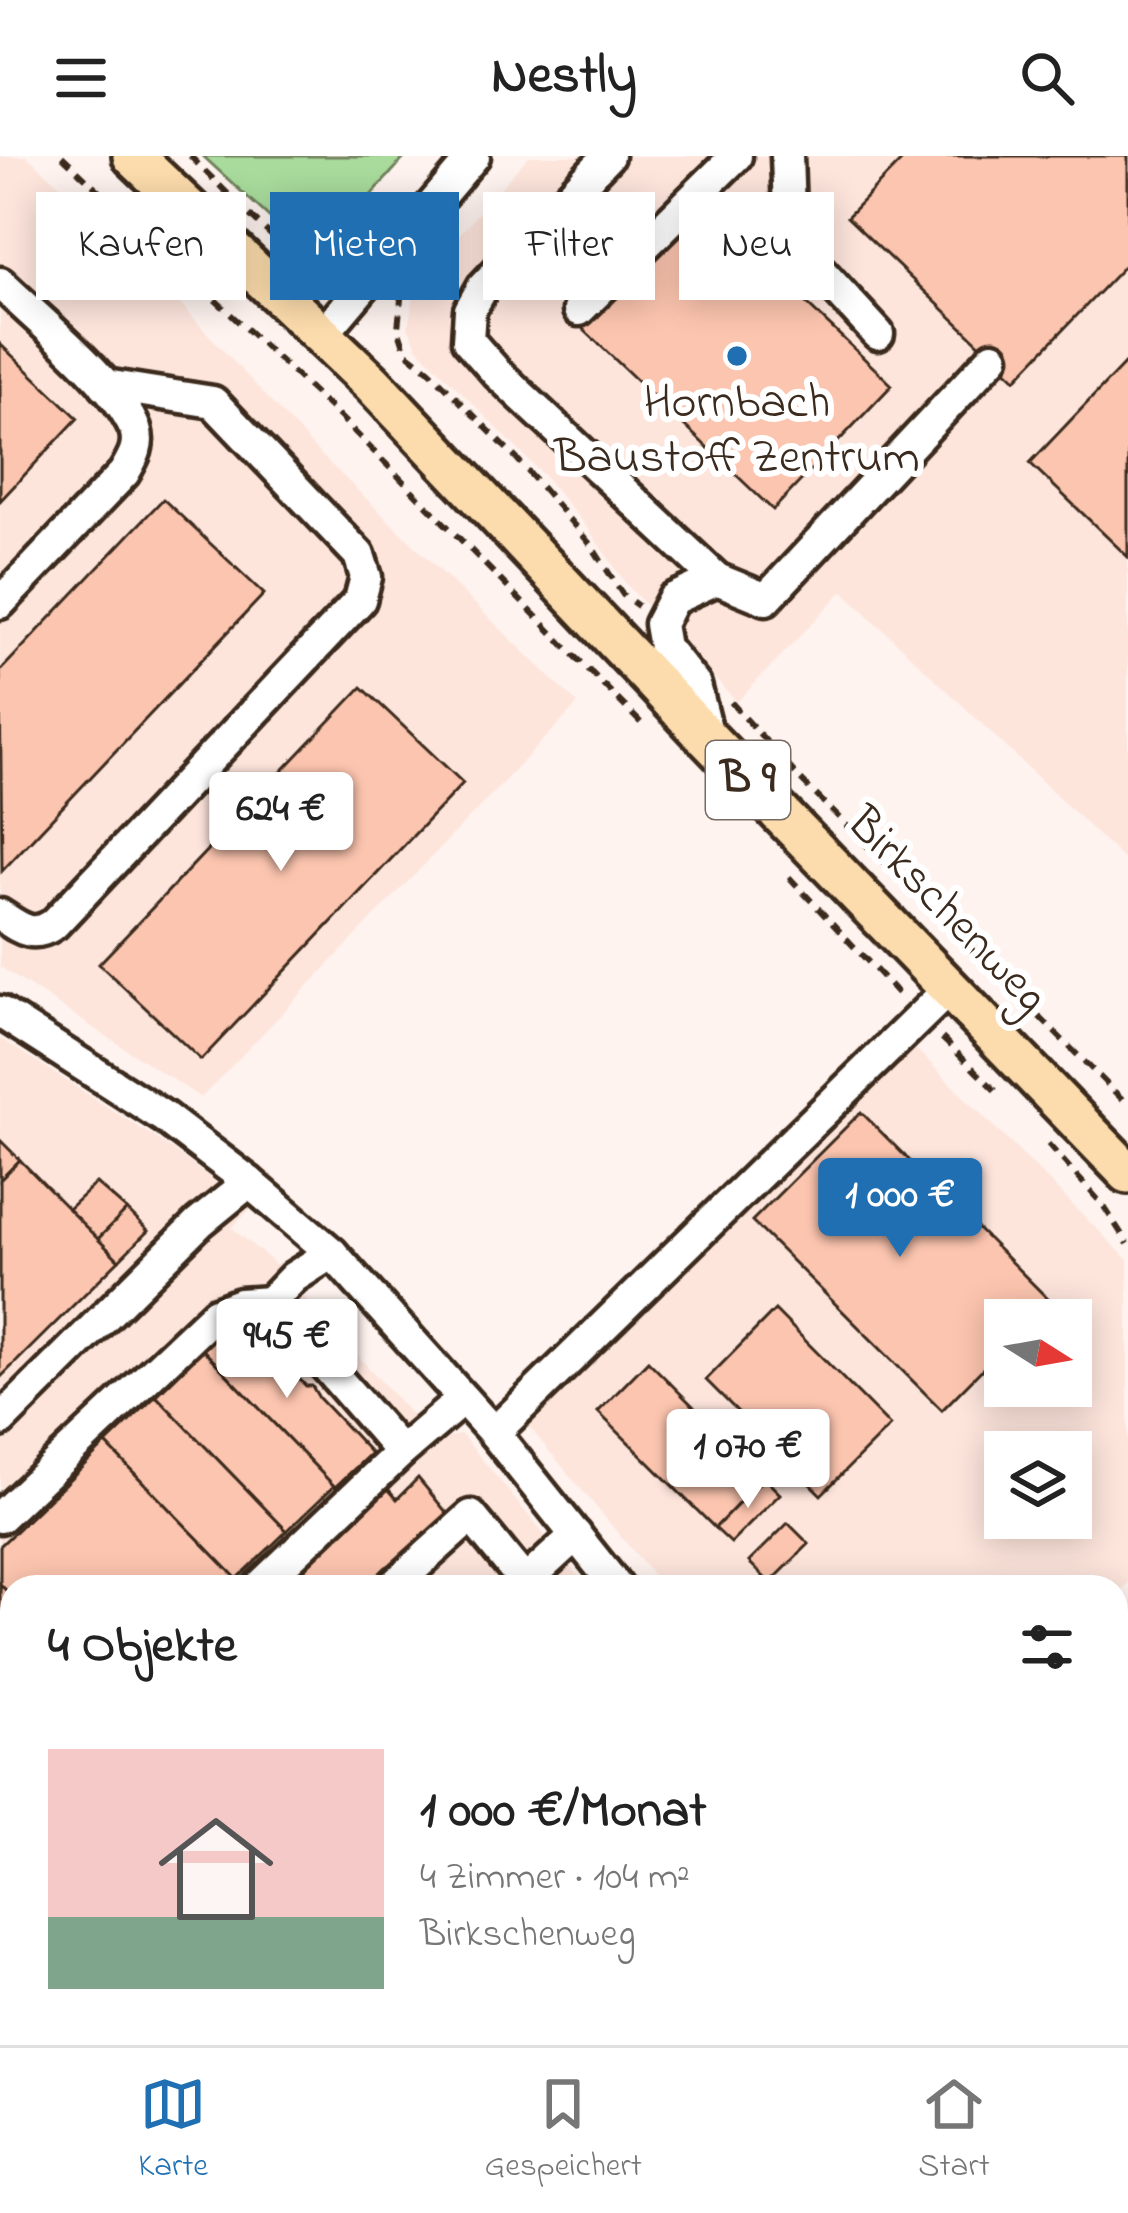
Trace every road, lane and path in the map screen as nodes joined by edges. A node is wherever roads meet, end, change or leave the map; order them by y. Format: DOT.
graph roads {
  1 [pos="62,156"];
  2 [pos="133,156"];
  3 [pos="474,156"];
  4 [pos="608,156"];
  5 [pos="736,156"];
  6 [pos="787,156"];
  7 [pos="0,283"];
  8 [pos="579,310"];
  9 [pos="323,334"];
  10 [pos="878,334"];
  11 [pos="993,357"];
  12 [pos="105,386"];
  13 [pos="717,579"];
  14 [pos="0,603"];
  15 [pos="644,726"];
  16 [pos="709,740"];
  17 [pos="786,874"];
  18 [pos="0,915"];
  19 [pos="950,988"];
  20 [pos="0,1012"];
  21 [pos="920,1017"];
  22 [pos="1011,1106"];
  23 [pos="1041,1137"];
  24 [pos="1128,1173"];
  25 [pos="249,1182"];
  26 [pos="1128,1244"];
  27 [pos="332,1253"];
  28 [pos="270,1302"];
  29 [pos="464,1400"];
  30 [pos="0,1421"];
  31 [pos="494,1433"];
  32 [pos="401,1452"];
  33 [pos="0,1517"];
  34 [pos="576,1535"];
  35 [pos="272,1575"];
  36 [pos="405,1575"];
  37 [pos="519,1575"];
  38 [pos="537,1575"];
  39 [pos="608,1575"];
  1 -- 15 [label="path"];
  2 -- 9 [label="main road, Birkschenweg / B 9"];
  3 -- 9 [label="street"];
  4 -- 13 [label="street"];
  5 -- 8 [label="street"];
  6 -- 10 [label="street"];
  7 -- 12 [label="street"];
  9 -- 16 [label="main road, Birkschenweg / B 9"];
  11 -- 13 [label="street"];
  12 -- 14 [label="street"];
  12 -- 18 [label="street"];
  13 -- 16 [label="street"];
  16 -- 19 [label="main road, Birkschenweg / B 9"];
  17 -- 21 [label="path"];
  19 -- 21 [label="street"];
  19 -- 24 [label="main road, Birkschenweg / B 9"];
  20 -- 25 [label="street"];
  21 -- 22 [label="path"];
  21 -- 31 [label="street"];
  23 -- 26 [label="path"];
  25 -- 27 [label="street"];
  25 -- 30 [label="street"];
  27 -- 28 [label="street"];
  27 -- 29 [label="street"];
  28 -- 32 [label="street"];
  28 -- 33 [label="street"];
  29 -- 31 [label="street"];
  29 -- 32 [label="street"];
  31 -- 34 [label="street"];
  32 -- 35 [label="street"];
  34 -- 38 [label="street"];
  34 -- 39 [label="street"];
  36 -- 37 [label="street"];
}
